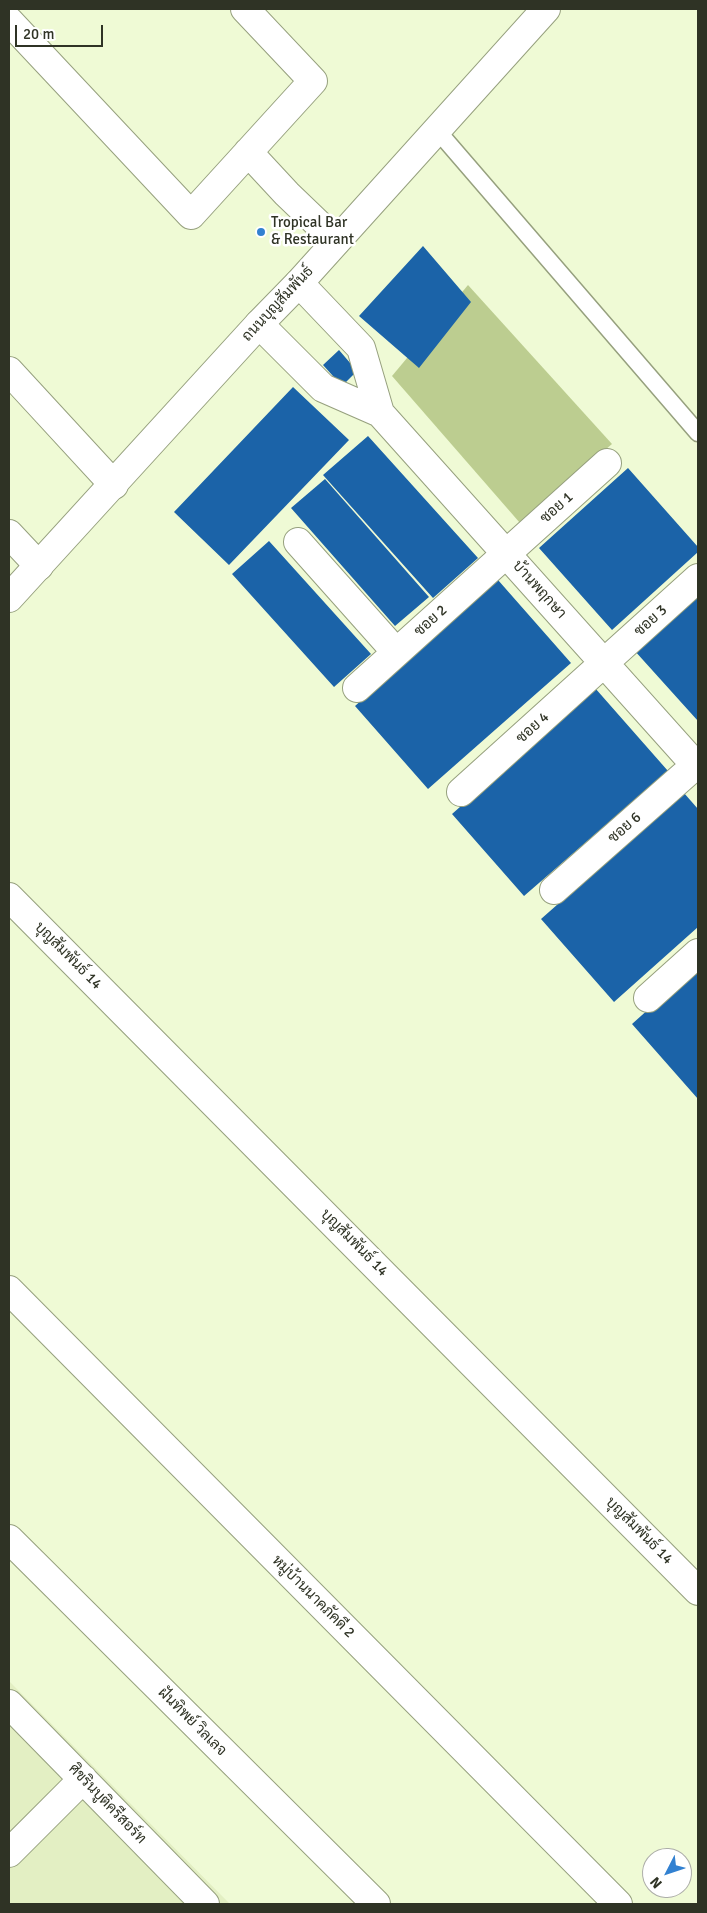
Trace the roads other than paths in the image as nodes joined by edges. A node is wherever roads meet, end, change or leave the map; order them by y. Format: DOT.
graph roads {
  1 [pos="244,9"];
  2 [pos="546,9"];
  3 [pos="9,21"];
  4 [pos="436,129"];
  5 [pos="248,152"];
  6 [pos="336,241"];
  7 [pos="300,283"];
  8 [pos="259,324"];
  9 [pos="9,371"];
  10 [pos="380,413"];
  11 [pos="698,433"];
  12 [pos="607,463"];
  13 [pos="114,485"];
  14 [pos="9,534"];
  15 [pos="298,542"];
  16 [pos="506,553"];
  17 [pos="39,566"];
  18 [pos="698,578"];
  19 [pos="9,598"];
  20 [pos="396,652"];
  21 [pos="604,663"];
  22 [pos="357,688"];
  23 [pos="697,765"];
  24 [pos="461,792"];
  25 [pos="554,890"];
  26 [pos="9,896"];
  27 [pos="698,953"];
  28 [pos="648,998"];
  29 [pos="9,1290"];
  30 [pos="9,1539"];
  31 [pos="698,1591"];
  32 [pos="9,1704"];
  33 [pos="83,1779"];
  34 [pos="9,1853"];
  35 [pos="197,1902"];
  36 [pos="376,1904"];
  37 [pos="618,1904"];
  1 -- 5 [label="street"];
  2 -- 4 [label="street, ถนนบุญสัมพันธ์"];
  3 -- 5 [label="street"];
  4 -- 6 [label="street, ถนนบุญสัมพันธ์"];
  4 -- 11 [label="lane"];
  5 -- 6 [label="street"];
  6 -- 7 [label="street, ถนนบุญสัมพันธ์"];
  7 -- 8 [label="street, ถนนบุญสัมพันธ์"];
  7 -- 10 [label="street, บ้านพฤกษา"];
  8 -- 10 [label="street, บ้านพฤกษา"];
  8 -- 13 [label="street, ถนนบุญสัมพันธ์"];
  9 -- 13 [label="street"];
  10 -- 16 [label="street, บ้านพฤกษา"];
  12 -- 16 [label="street, ซอย 1"];
  13 -- 17 [label="street, ถนนบุญสัมพันธ์"];
  14 -- 17 [label="street"];
  15 -- 20 [label="street"];
  16 -- 20 [label="street, ซอย 2"];
  16 -- 21 [label="street, บ้านพฤกษา"];
  17 -- 19 [label="street, ถนนบุญสัมพันธ์"];
  18 -- 21 [label="street, ซอย 3"];
  20 -- 22 [label="street, ซอย 2"];
  21 -- 23 [label="street, บ้านพฤกษา"];
  21 -- 24 [label="street, ซอย 4"];
  23 -- 25 [label="street, ซอย 6"];
  26 -- 31 [label="street, บุญสัมพันธ์ 14"];
  27 -- 28 [label="street"];
  29 -- 37 [label="street, หมู่บ้านนาคภัคดี 2"];
  30 -- 36 [label="street, ฝันทิพย์ วิลเลจ"];
  32 -- 33 [label="street, ศิขรินบูติครีสอร์ท"];
  33 -- 34 [label="street"];
  33 -- 35 [label="street, ศิขรินบูติครีสอร์ท"];
}
